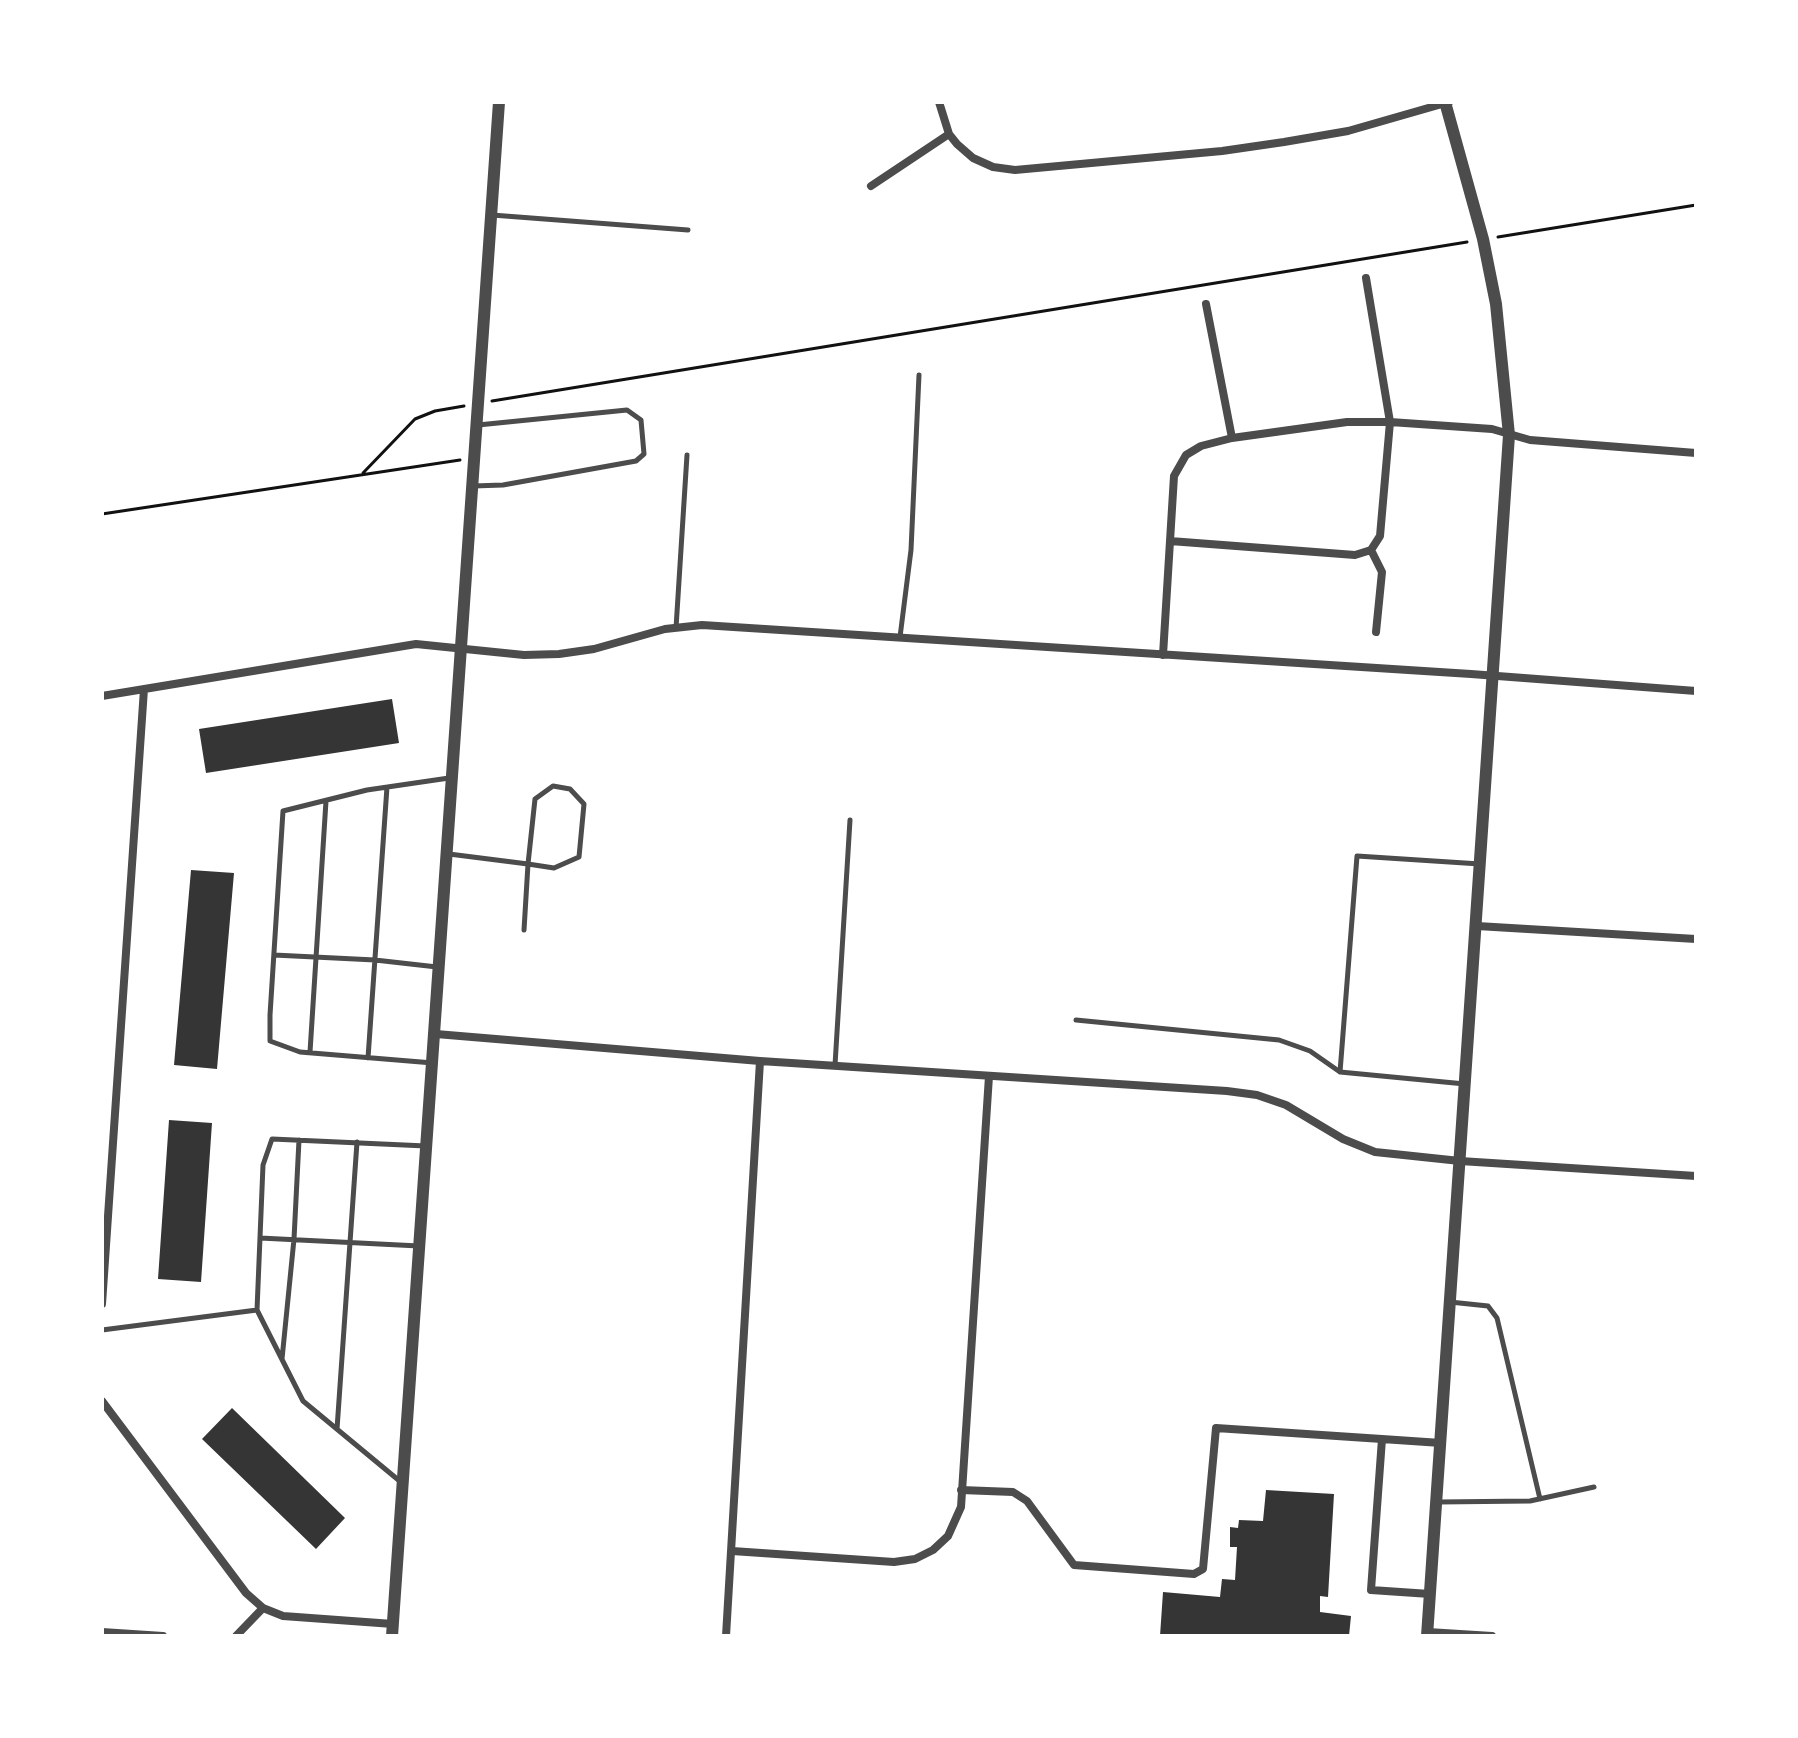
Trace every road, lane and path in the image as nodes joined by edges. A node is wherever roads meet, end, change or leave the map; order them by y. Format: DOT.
graph roads {
  1 [pos="499,102"];
  2 [pos="939,102"];
  3 [pos="1447,102"];
  4 [pos="949,134"];
  5 [pos="871,186"];
  6 [pos="1696,205"];
  7 [pos="491,215"];
  8 [pos="688,230"];
  9 [pos="1483,239"];
  10 [pos="1366,278"];
  11 [pos="1206,304"];
  12 [pos="919,375"];
  13 [pos="478,403"];
  14 [pos="1390,422"];
  15 [pos="477,425"];
  16 [pos="1509,435"];
  17 [pos="1232,438"];
  18 [pos="1696,453"];
  19 [pos="687,455"];
  20 [pos="475,458"];
  21 [pos="363,473"];
  22 [pos="473,486"];
  23 [pos="102,514"];
  24 [pos="1170,541"];
  25 [pos="1371,550"];
  26 [pos="676,628"];
  27 [pos="1376,632"];
  28 [pos="900,637"];
  29 [pos="463,648"];
  30 [pos="1163,655"];
  31 [pos="1492,676"];
  32 [pos="144,689"];
  33 [pos="1696,691"];
  34 [pos="102,696"];
  35 [pos="454,778"];
  36 [pos="387,787"];
  37 [pos="326,801"];
  38 [pos="850,820"];
  39 [pos="448,854"];
  40 [pos="528,864"];
  41 [pos="1481,864"];
  42 [pos="1477,926"];
  43 [pos="524,930"];
  44 [pos="1696,939"];
  45 [pos="274,955"];
  46 [pos="316,957"];
  47 [pos="375,960"];
  48 [pos="440,968"];
  49 [pos="1076,1020"];
  50 [pos="436,1034"];
  51 [pos="310,1052"];
  52 [pos="368,1058"];
  53 [pos="760,1061"];
  54 [pos="434,1063"];
  55 [pos="835,1066"];
  56 [pos="1340,1072"];
  57 [pos="989,1076"];
  58 [pos="1466,1084"];
  59 [pos="299,1140"];
  60 [pos="357,1142"];
  61 [pos="428,1146"];
  62 [pos="1460,1161"];
  63 [pos="1696,1176"];
  64 [pos="260,1238"];
  65 [pos="294,1239"];
  66 [pos="350,1242"];
  67 [pos="420,1246"];
  68 [pos="1450,1302"];
  69 [pos="102,1304"];
  70 [pos="257,1310"];
  71 [pos="102,1330"];
  72 [pos="282,1360"];
  73 [pos="102,1401"];
  74 [pos="337,1430"];
  75 [pos="1382,1439"];
  76 [pos="1441,1443"];
  77 [pos="403,1484"];
  78 [pos="1594,1487"];
  79 [pos="961,1490"];
  80 [pos="1540,1499"];
  81 [pos="1437,1502"];
  82 [pos="732,1551"];
  83 [pos="1430,1594"];
  84 [pos="263,1608"];
  85 [pos="393,1630"];
  86 [pos="102,1632"];
  87 [pos="112,1634"];
  88 [pos="1428,1634"];
  89 [pos="163,1636"];
  90 [pos="236,1636"];
  91 [pos="726,1636"];
  92 [pos="1492,1636"];
  1 -- 7 [label="street"];
  2 -- 4 [label="street"];
  3 -- 4 [label="street"];
  3 -- 9 [label="street"];
  4 -- 5 [label="street"];
  6 -- 9 [label="path"];
  7 -- 8 [label="lane"];
  7 -- 13 [label="street"];
  9 -- 13 [label="path"];
  9 -- 16 [label="street"];
  10 -- 14 [label="street"];
  11 -- 17 [label="street"];
  12 -- 28 [label="lane"];
  13 -- 15 [label="street"];
  13 -- 21 [label="path"];
  14 -- 16 [label="street"];
  14 -- 17 [label="street"];
  14 -- 25 [label="street"];
  15 -- 20 [label="street"];
  15 -- 22 [label="lane"];
  16 -- 18 [label="street"];
  16 -- 31 [label="street"];
  17 -- 24 [label="street"];
  19 -- 26 [label="lane"];
  20 -- 21 [label="path"];
  20 -- 22 [label="street"];
  21 -- 23 [label="path"];
  22 -- 29 [label="street"];
  24 -- 25 [label="street"];
  24 -- 30 [label="street"];
  25 -- 27 [label="street"];
  26 -- 28 [label="street"];
  26 -- 29 [label="street"];
  28 -- 30 [label="street"];
  29 -- 32 [label="street"];
  29 -- 35 [label="street"];
  30 -- 31 [label="street"];
  31 -- 33 [label="street"];
  31 -- 41 [label="street"];
  32 -- 34 [label="street"];
  32 -- 69 [label="street"];
  35 -- 36 [label="lane"];
  35 -- 39 [label="street"];
  36 -- 37 [label="lane"];
  36 -- 47 [label="lane"];
  37 -- 45 [label="lane"];
  37 -- 46 [label="lane"];
  38 -- 55 [label="lane"];
  39 -- 40 [label="lane"];
  39 -- 48 [label="street"];
  40 -- 40 [label="lane"];
  40 -- 43 [label="lane"];
  41 -- 42 [label="street"];
  41 -- 56 [label="lane"];
  42 -- 44 [label="street"];
  42 -- 58 [label="street"];
  45 -- 46 [label="lane"];
  45 -- 51 [label="lane"];
  46 -- 47 [label="lane"];
  46 -- 51 [label="lane"];
  47 -- 48 [label="lane"];
  47 -- 52 [label="lane"];
  48 -- 50 [label="street"];
  49 -- 56 [label="lane"];
  50 -- 53 [label="street"];
  50 -- 54 [label="street"];
  51 -- 52 [label="lane"];
  52 -- 54 [label="lane"];
  53 -- 55 [label="street"];
  53 -- 82 [label="street"];
  54 -- 61 [label="street"];
  55 -- 57 [label="street"];
  56 -- 58 [label="lane"];
  57 -- 62 [label="street"];
  57 -- 79 [label="street"];
  58 -- 62 [label="street"];
  59 -- 60 [label="lane"];
  59 -- 64 [label="lane"];
  59 -- 65 [label="lane"];
  60 -- 61 [label="lane"];
  60 -- 66 [label="lane"];
  61 -- 67 [label="street"];
  62 -- 63 [label="street"];
  62 -- 68 [label="street"];
  64 -- 65 [label="lane"];
  64 -- 70 [label="lane"];
  65 -- 66 [label="lane"];
  65 -- 72 [label="lane"];
  66 -- 67 [label="lane"];
  66 -- 74 [label="lane"];
  67 -- 77 [label="street"];
  68 -- 76 [label="street"];
  68 -- 80 [label="lane"];
  70 -- 71 [label="lane"];
  70 -- 72 [label="lane"];
  72 -- 74 [label="lane"];
  73 -- 84 [label="street"];
  74 -- 77 [label="lane"];
  75 -- 76 [label="street"];
  75 -- 79 [label="street"];
  75 -- 83 [label="street"];
  76 -- 81 [label="street"];
  77 -- 85 [label="street"];
  78 -- 80 [label="lane"];
  79 -- 82 [label="street"];
  80 -- 81 [label="lane"];
  81 -- 83 [label="street"];
  82 -- 91 [label="street"];
  83 -- 88 [label="street"];
  84 -- 85 [label="street"];
  84 -- 90 [label="street"];
  86 -- 87 [label="street"];
  87 -- 89 [label="street"];
  88 -- 92 [label="street"];
}
